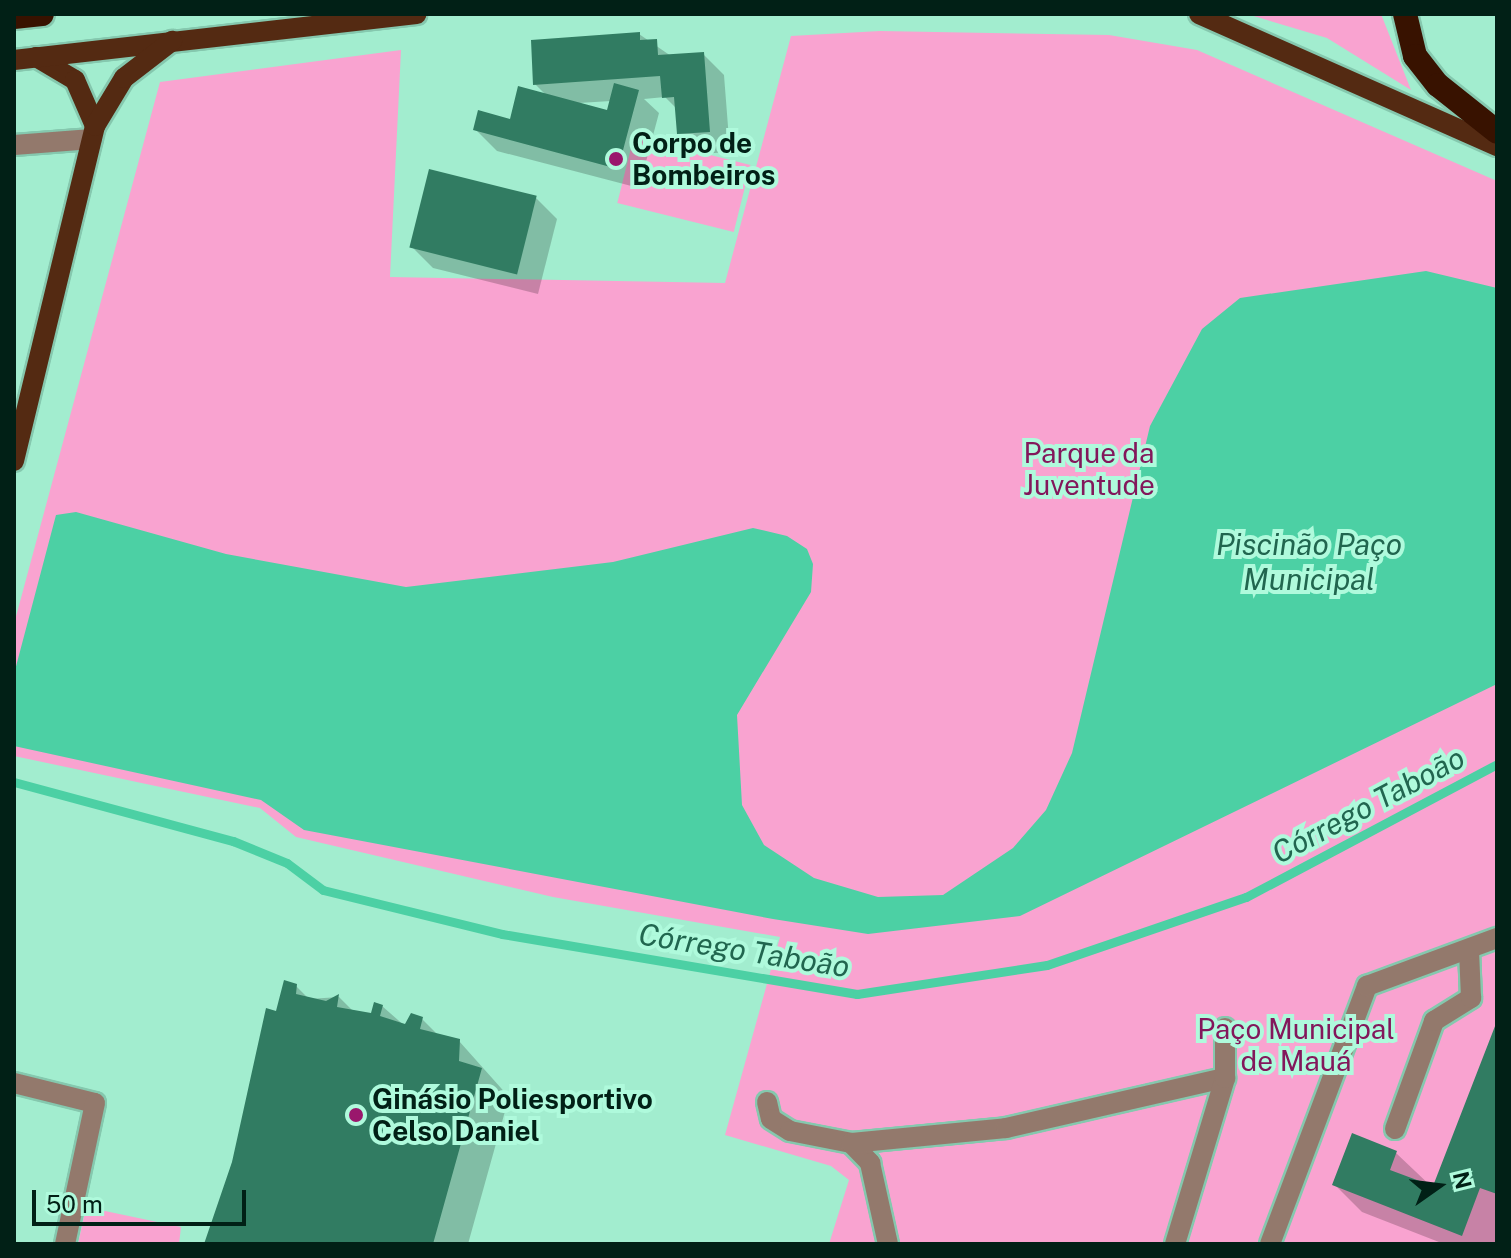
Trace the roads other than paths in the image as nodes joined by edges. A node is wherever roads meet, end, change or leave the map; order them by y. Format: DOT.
graph roads {
  1 [pos="42,14"];
  2 [pos="416,14"];
  3 [pos="1199,14"];
  4 [pos="1405,14"];
  5 [pos="14,17"];
  6 [pos="172,41"];
  7 [pos="36,57"];
  8 [pos="14,60"];
  9 [pos="94,132"];
  10 [pos="1497,132"];
  11 [pos="14,145"];
  12 [pos="1497,146"];
  13 [pos="14,461"];
  14 [pos="1497,938"];
  15 [pos="1469,951"];
  16 [pos="1225,1028"];
  17 [pos="1225,1078"];
  18 [pos="14,1083"];
  19 [pos="767,1102"];
  20 [pos="1395,1129"];
  21 [pos="851,1143"];
  22 [pos="65,1244"];
  23 [pos="888,1244"];
  24 [pos="1175,1244"];
  25 [pos="1270,1244"];
  1 -- 5 [label="highway"];
  2 -- 6 [label="main road"];
  3 -- 12 [label="main road"];
  4 -- 10 [label="highway"];
  6 -- 7 [label="main road"];
  6 -- 9 [label="main road"];
  7 -- 8 [label="main road"];
  7 -- 9 [label="main road"];
  9 -- 11 [label="street"];
  9 -- 13 [label="main road"];
  14 -- 15 [label="street"];
  15 -- 20 [label="street"];
  15 -- 25 [label="street"];
  16 -- 17 [label="street"];
  17 -- 21 [label="street"];
  17 -- 24 [label="street"];
  18 -- 22 [label="street"];
  19 -- 21 [label="street"];
  21 -- 23 [label="street"];
}
